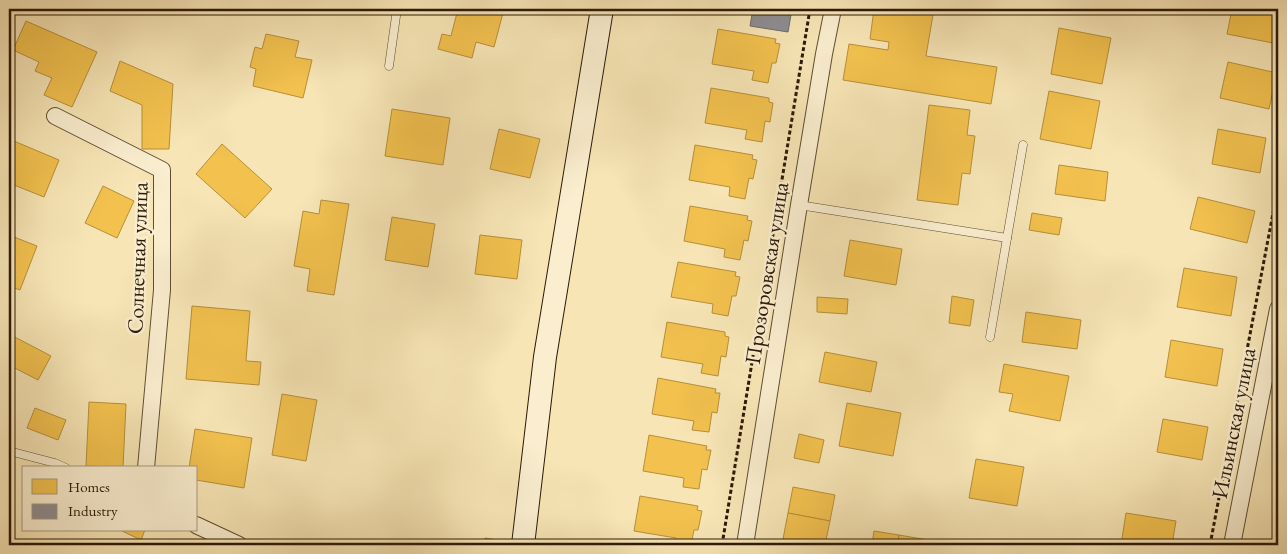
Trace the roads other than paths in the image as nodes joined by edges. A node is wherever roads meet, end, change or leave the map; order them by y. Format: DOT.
graph roads {
  1 [pos="398,9"];
  2 [pos="602,9"];
  3 [pos="833,9"];
  4 [pos="389,66"];
  5 [pos="55,116"];
  6 [pos="1023,145"];
  7 [pos="799,205"];
  8 [pos="1007,238"];
  9 [pos="1278,309"];
  10 [pos="990,337"];
  11 [pos="9,451"];
  12 [pos="62,466"];
  13 [pos="146,466"];
  14 [pos="198,526"];
  15 [pos="239,545"];
  16 [pos="523,545"];
  17 [pos="745,545"];
  18 [pos="1232,545"];
  1 -- 4 [label="lane"];
  2 -- 16 [label="street"];
  3 -- 7 [label="street, Прозоровская улица"];
  5 -- 13 [label="street, Солнечная улица"];
  6 -- 8 [label="lane"];
  7 -- 8 [label="lane"];
  7 -- 17 [label="street, Прозоровская улица"];
  8 -- 10 [label="lane"];
  9 -- 18 [label="street, Ильинская улица"];
  11 -- 12 [label="lane"];
  14 -- 15 [label="street"];
}
